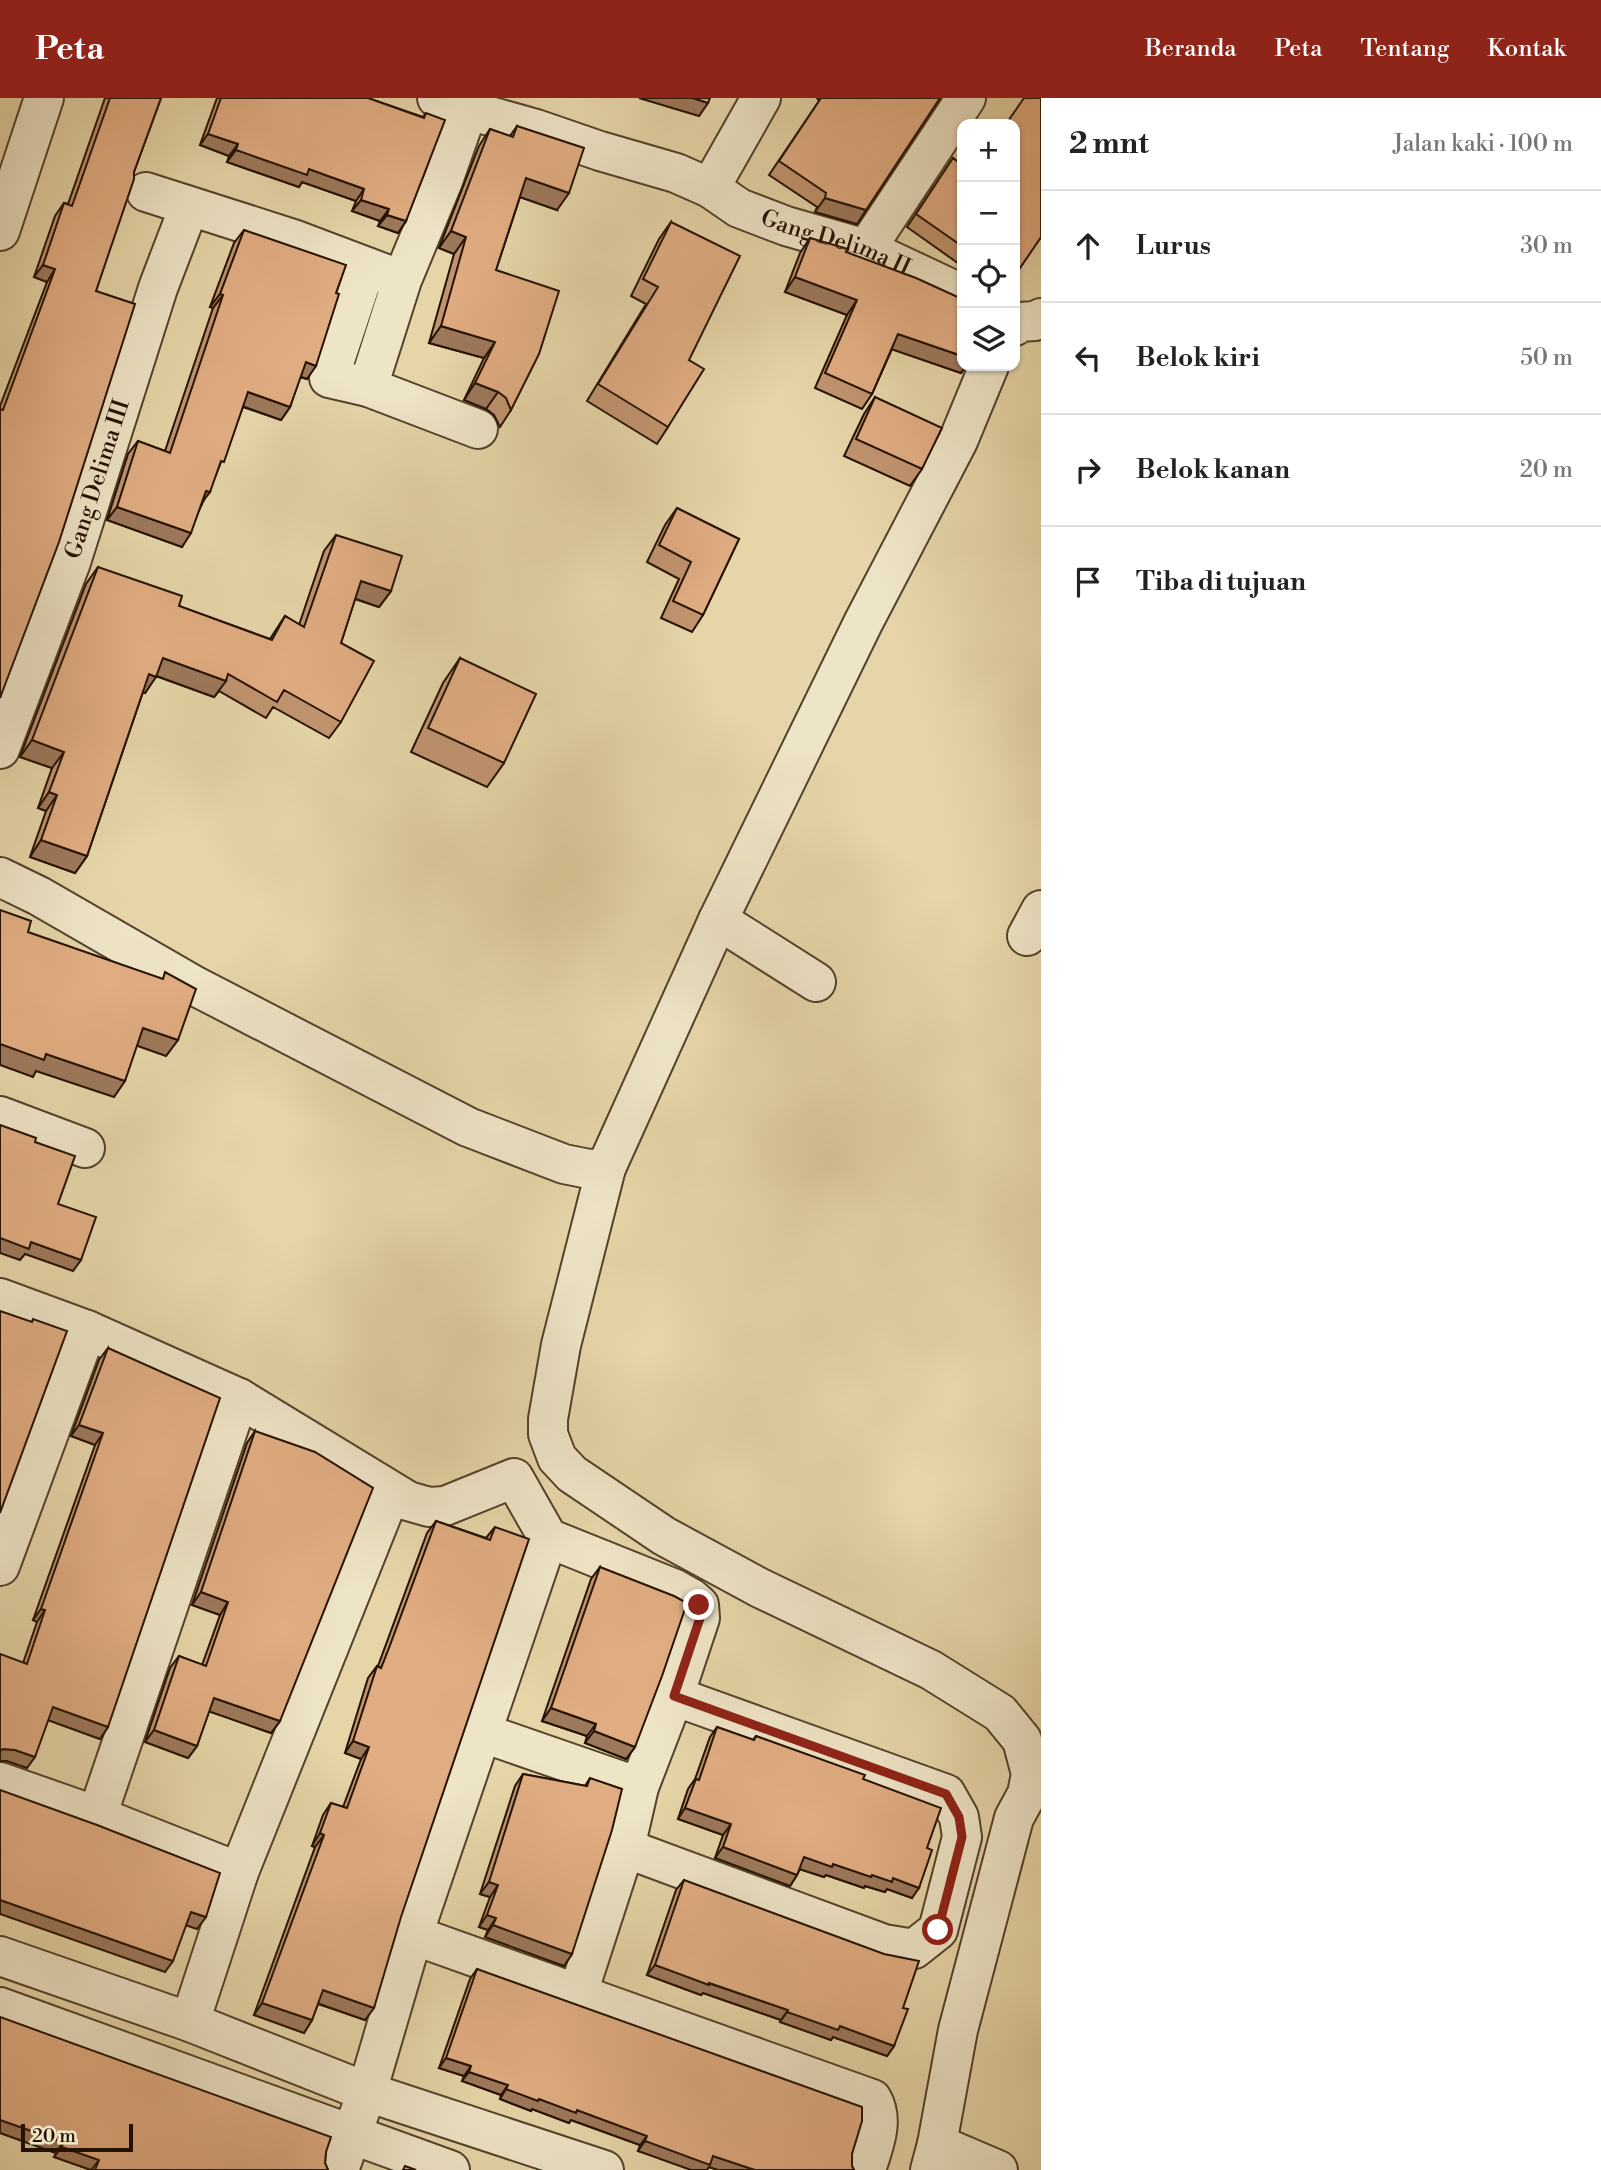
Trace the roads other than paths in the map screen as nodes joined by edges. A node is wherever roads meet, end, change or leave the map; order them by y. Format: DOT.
graph roads {
  1 [pos="44,98"];
  2 [pos="761,98"];
  3 [pos="966,98"];
  4 [pos="453,104"];
  5 [pos="710,188"];
  6 [pos="146,192"];
  7 [pos="189,206"];
  8 [pos="0,231"];
  9 [pos="866,249"];
  10 [pos="366,267"];
  11 [pos="402,280"];
  12 [pos="957,292"];
  13 [pos="987,371"];
  14 [pos="368,387"];
  15 [pos="478,429"];
  16 [pos="0,749"];
  17 [pos="0,877"];
  18 [pos="718,920"];
  19 [pos="816,982"];
  20 [pos="0,1116"];
  21 [pos="86,1148"];
  22 [pos="606,1168"];
  23 [pos="0,1298"];
  24 [pos="87,1331"];
  25 [pos="239,1398"];
  26 [pos="557,1458"];
  27 [pos="514,1478"];
  28 [pos="391,1492"];
  29 [pos="548,1538"];
  30 [pos="0,1566"];
  31 [pos="674,1696"];
  32 [pos="483,1733"];
  33 [pos="1036,1771"];
  34 [pos="0,1782"];
  35 [pos="639,1787"];
  36 [pos="97,1816"];
  37 [pos="625,1848"];
  38 [pos="239,1872"];
  39 [pos="414,1935"];
  40 [pos="0,1956"];
  41 [pos="579,1993"];
  42 [pos="0,2007"];
  43 [pos="190,2022"];
  44 [pos="367,2092"];
  45 [pos="351,2134"];
  46 [pos="933,2157"];
  47 [pos="340,2170"];
  48 [pos="450,2170"];
  49 [pos="604,2170"];
  50 [pos="866,2170"];
  51 [pos="998,2170"];
  1 -- 8 [label="street"];
  2 -- 5 [label="street"];
  3 -- 9 [label="street"];
  4 -- 5 [label="street, Gang Delima II"];
  4 -- 11 [label="street"];
  5 -- 9 [label="street, Gang Delima II"];
  6 -- 7 [label="street"];
  7 -- 10 [label="street"];
  7 -- 16 [label="street, Gang Delima III"];
  9 -- 12 [label="street, Gang Delima II"];
  10 -- 11 [label="street"];
  10 -- 14 [label="street"];
  11 -- 14 [label="street"];
  13 -- 18 [label="street"];
  14 -- 15 [label="street"];
  17 -- 22 [label="street"];
  18 -- 19 [label="street"];
  18 -- 22 [label="street"];
  20 -- 21 [label="street"];
  22 -- 26 [label="street"];
  23 -- 24 [label="street"];
  24 -- 25 [label="street"];
  24 -- 30 [label="street"];
  25 -- 28 [label="street"];
  25 -- 36 [label="street"];
  26 -- 27 [label="street"];
  26 -- 33 [label="street"];
  27 -- 28 [label="street"];
  27 -- 29 [label="street"];
  28 -- 38 [label="street"];
  29 -- 31 [label="street"];
  29 -- 32 [label="street"];
  31 -- 35 [label="street"];
  31 -- 37 [label="street"];
  32 -- 35 [label="street"];
  32 -- 39 [label="street"];
  33 -- 46 [label="street"];
  34 -- 36 [label="street"];
  35 -- 37 [label="street"];
  36 -- 38 [label="street"];
  37 -- 41 [label="street"];
  38 -- 43 [label="street"];
  39 -- 41 [label="street"];
  39 -- 44 [label="street"];
  40 -- 43 [label="street"];
  41 -- 50 [label="street"];
  42 -- 45 [label="street"];
  43 -- 44 [label="street"];
  44 -- 45 [label="street"];
  44 -- 49 [label="street"];
  45 -- 47 [label="street"];
  45 -- 48 [label="street"];
  46 -- 51 [label="street"];
}
